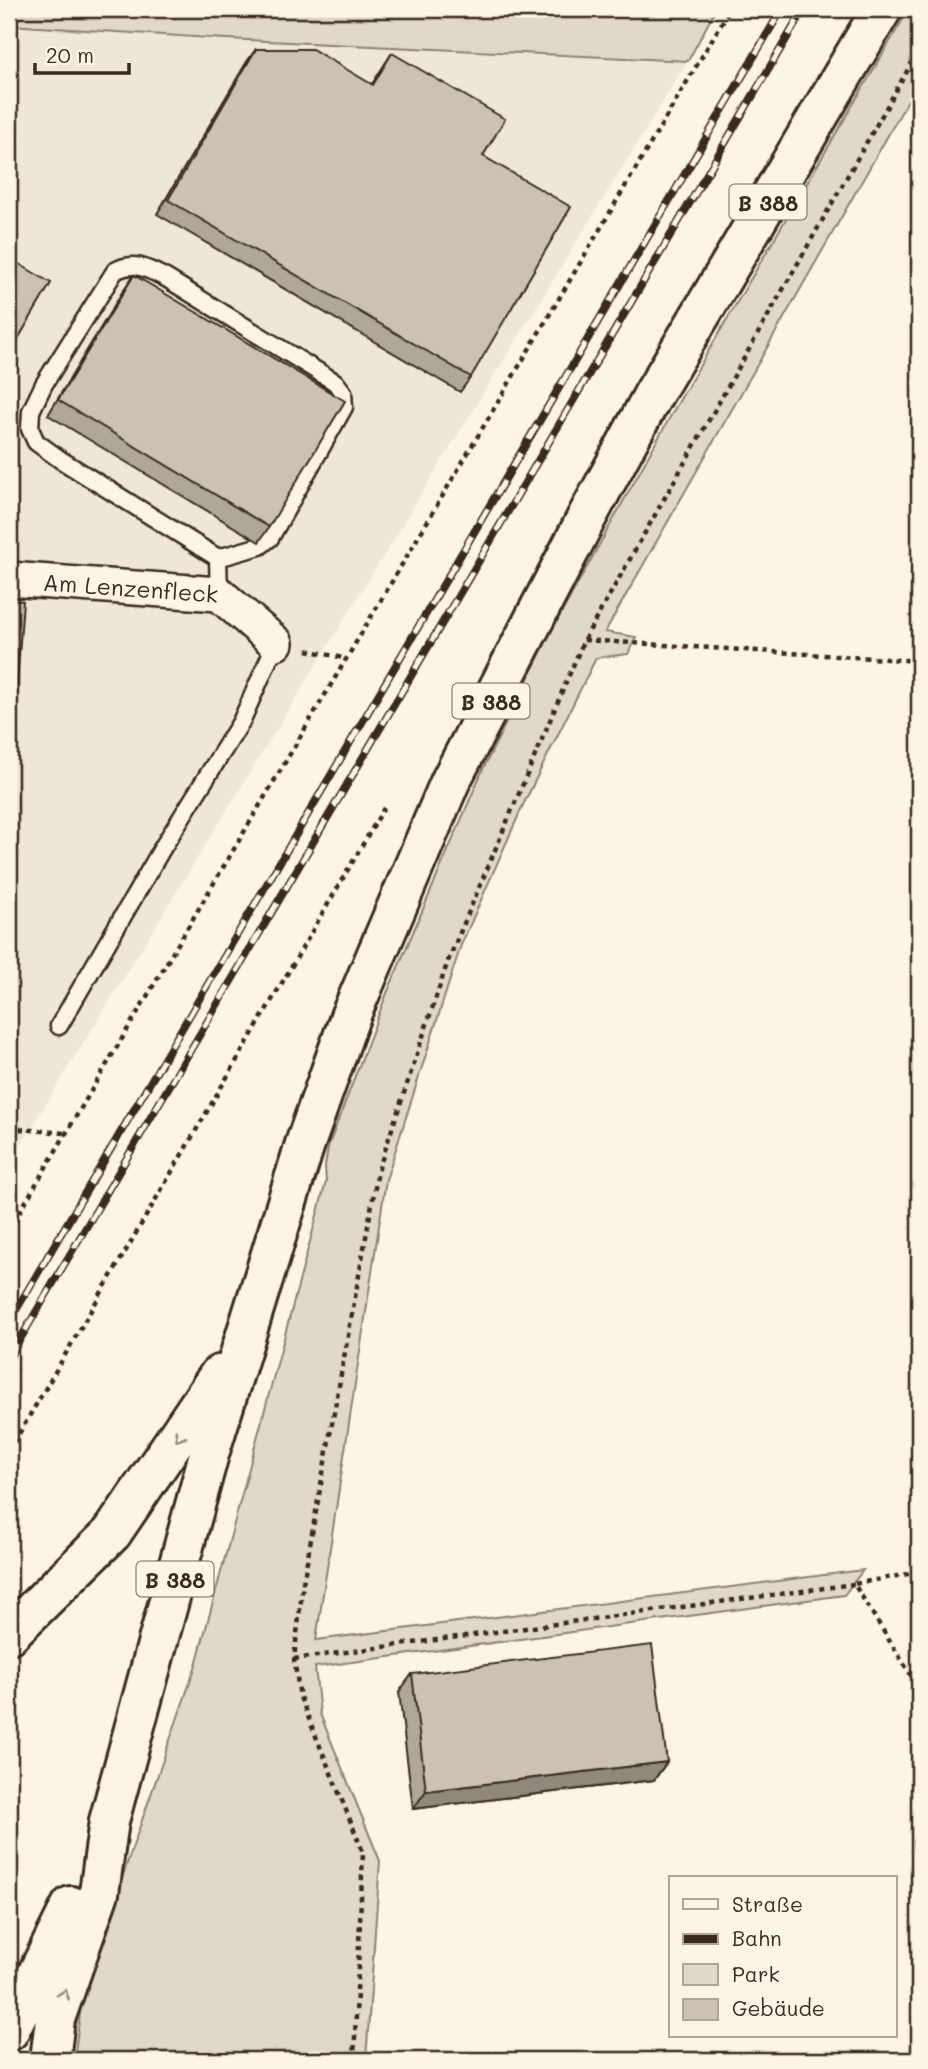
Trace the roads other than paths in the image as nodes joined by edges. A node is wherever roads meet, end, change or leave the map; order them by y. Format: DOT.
graph roads {
  1 [pos="882,9"];
  2 [pos="218,558"];
  3 [pos="9,579"];
  4 [pos="219,594"];
  5 [pos="276,643"];
  6 [pos="59,1026"];
  7 [pos="243,1338"];
  8 [pos="9,1634"];
  9 [pos="109,1821"];
  10 [pos="9,2031"];
  11 [pos="50,2060"];
  1 -- 7 [label="main road, B 388"];
  2 -- 2 [label="lane"];
  2 -- 4 [label="lane"];
  3 -- 4 [label="street, Am Lenzenfleck"];
  4 -- 5 [label="street, Am Lenzenfleck"];
  5 -- 6 [label="lane"];
  7 -- 8 [label="main road, one-way"];
  7 -- 9 [label="main road, B 388"];
  9 -- 10 [label="main road"];
  11 -- 9 [label="main road, one-way"];
}
